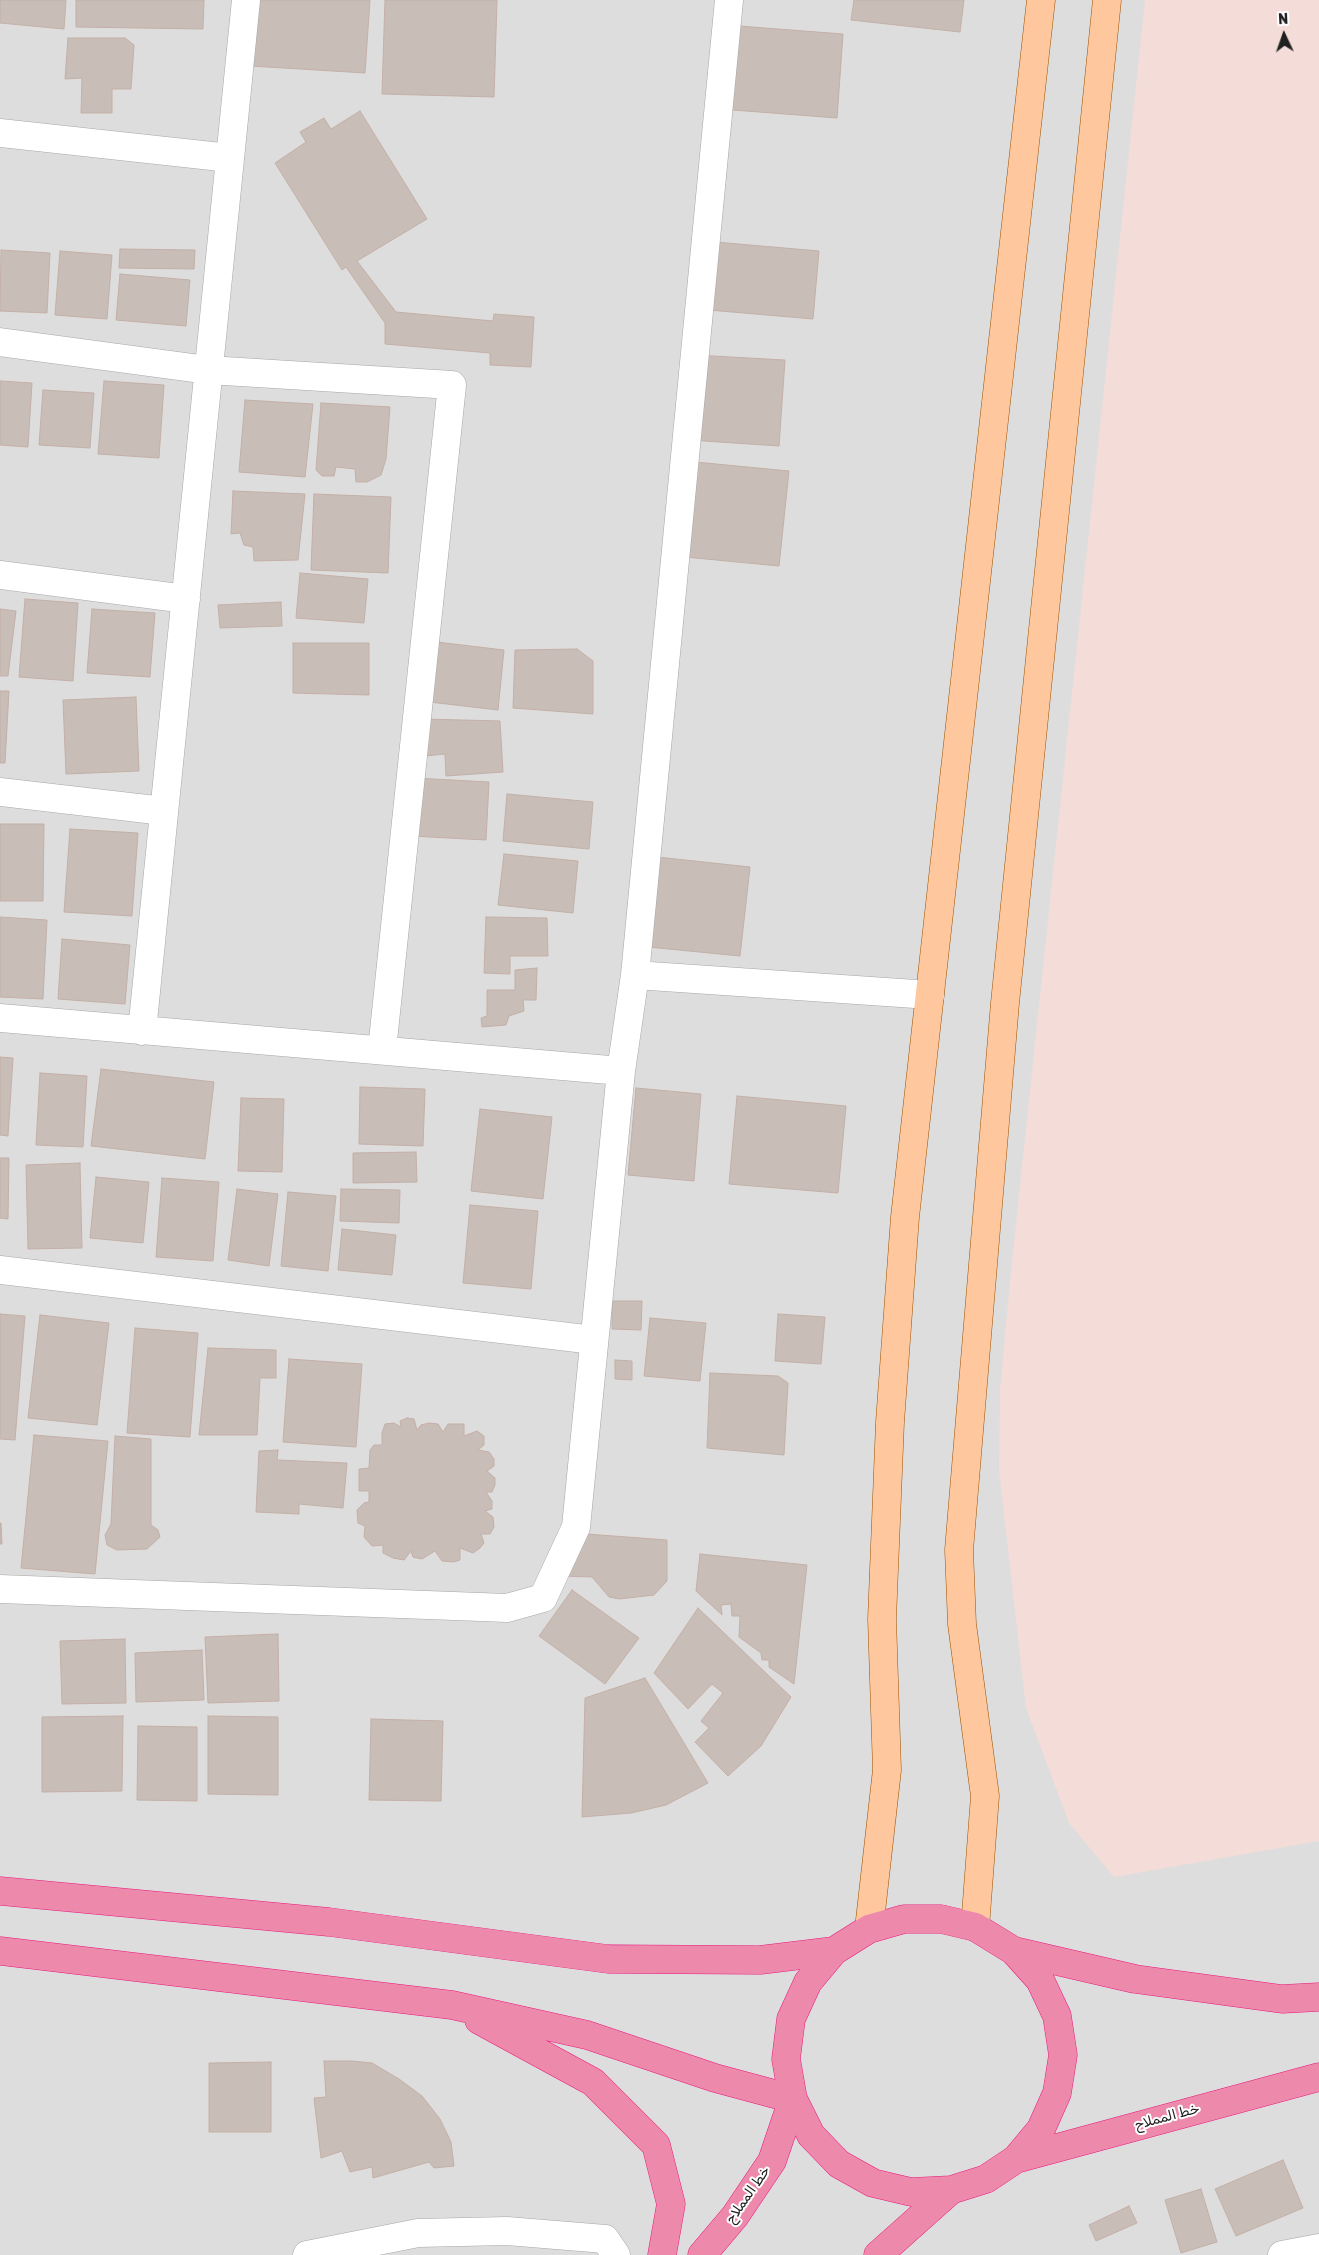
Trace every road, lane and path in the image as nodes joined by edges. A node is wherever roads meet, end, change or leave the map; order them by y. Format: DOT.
graph roads {
  1 [pos="246,0"];
  2 [pos="728,0"];
  3 [pos="1041,0"];
  4 [pos="1107,0"];
  5 [pos="0,133"];
  6 [pos="230,158"];
  7 [pos="0,342"];
  8 [pos="208,370"];
  9 [pos="0,575"];
  10 [pos="186,599"];
  11 [pos="0,792"];
  12 [pos="164,811"];
  13 [pos="635,975"];
  14 [pos="930,996"];
  15 [pos="0,1018"];
  16 [pos="142,1032"];
  17 [pos="382,1050"];
  18 [pos="621,1071"];
  19 [pos="0,1270"];
  20 [pos="594,1340"];
  21 [pos="0,1589"];
  22 [pos="0,1891"];
  23 [pos="975,1928"];
  24 [pos="869,1930"];
  25 [pos="0,1951"];
  26 [pos="834,1951"];
  27 [pos="1014,1951"];
  28 [pos="1319,1997"];
  29 [pos="452,2005"];
  30 [pos="1319,2077"];
  31 [pos="793,2100"];
  32 [pos="1016,2159"];
  33 [pos="951,2190"];
  34 [pos="1319,2248"];
  35 [pos="307,2255"];
  36 [pos="616,2255"];
  37 [pos="662,2255"];
  38 [pos="702,2255"];
  39 [pos="878,2255"];
  40 [pos="1282,2255"];
  1 -- 6 [label="street"];
  2 -- 13 [label="street"];
  3 -- 14 [label="main road"];
  4 -- 23 [label="main road"];
  5 -- 6 [label="street"];
  6 -- 8 [label="street"];
  7 -- 8 [label="street"];
  8 -- 10 [label="street"];
  8 -- 17 [label="street"];
  9 -- 10 [label="street"];
  10 -- 12 [label="street"];
  11 -- 12 [label="street"];
  12 -- 16 [label="street"];
  13 -- 14 [label="street"];
  13 -- 18 [label="street"];
  14 -- 24 [label="main road"];
  15 -- 16 [label="street"];
  16 -- 17 [label="street"];
  17 -- 18 [label="street"];
  18 -- 20 [label="street"];
  19 -- 20 [label="street"];
  20 -- 21 [label="street"];
  22 -- 26 [label="highway"];
  23 -- 24 [label="highway"];
  23 -- 27 [label="highway"];
  24 -- 26 [label="highway"];
  25 -- 29 [label="highway"];
  26 -- 31 [label="highway"];
  27 -- 28 [label="highway"];
  27 -- 32 [label="highway"];
  29 -- 31 [label="highway"];
  29 -- 37 [label="highway"];
  30 -- 32 [label="highway, خط المملاح"];
  31 -- 33 [label="highway"];
  31 -- 38 [label="highway, خط المملاح"];
  32 -- 33 [label="highway"];
  33 -- 39 [label="highway"];
  34 -- 40 [label="street"];
  35 -- 36 [label="street"];
}
